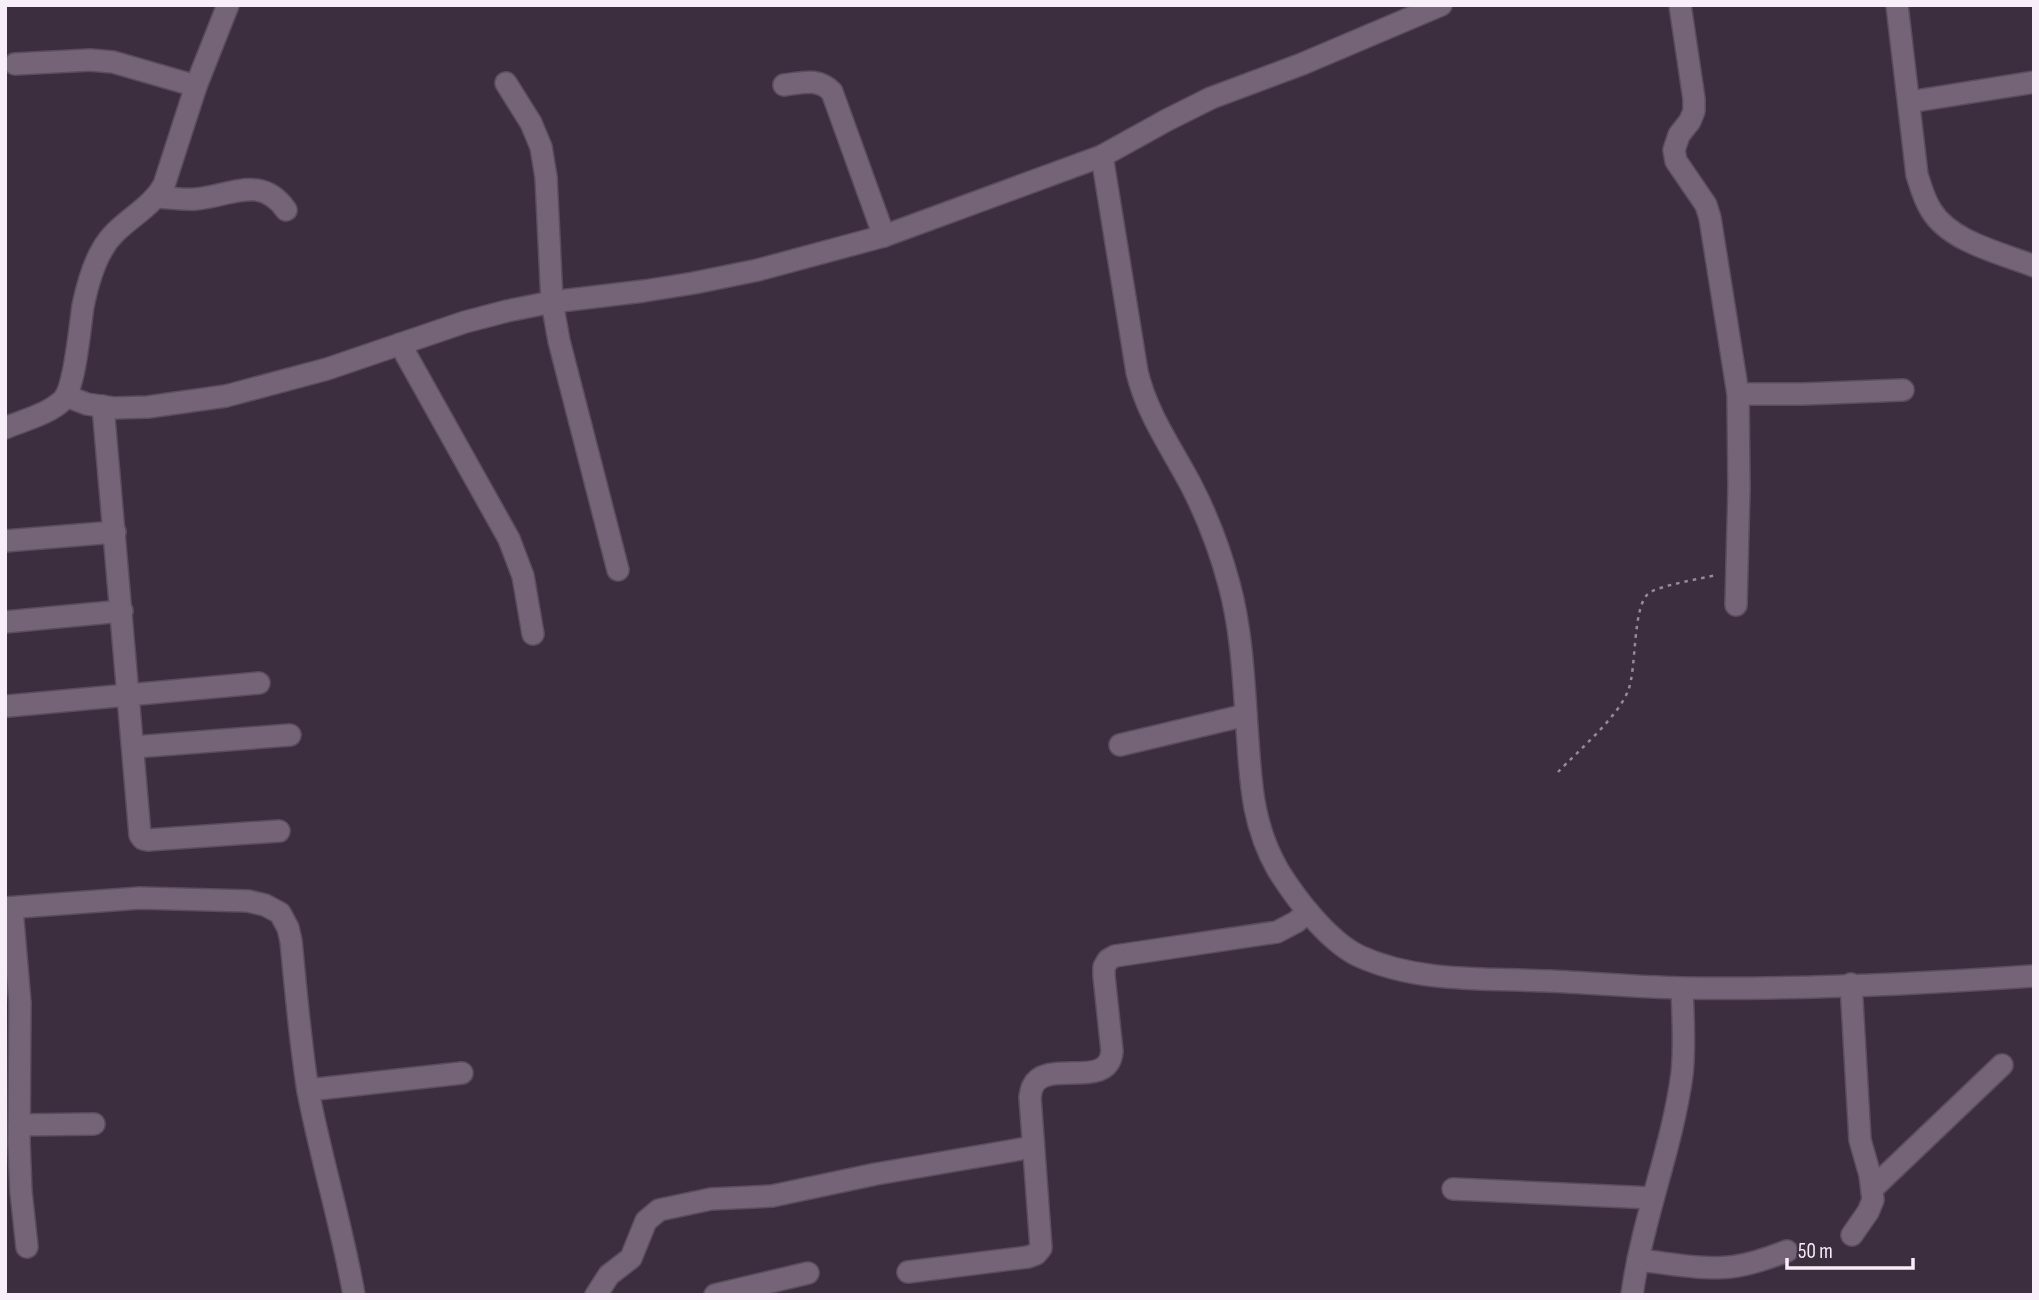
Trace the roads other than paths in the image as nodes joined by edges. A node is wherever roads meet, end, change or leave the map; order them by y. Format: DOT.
graph roads {
  1 [pos="228,5"];
  2 [pos="1441,5"];
  3 [pos="1680,5"];
  4 [pos="1897,5"];
  5 [pos="15,64"];
  6 [pos="2034,82"];
  7 [pos="506,83"];
  8 [pos="784,85"];
  9 [pos="196,86"];
  10 [pos="1909,102"];
  11 [pos="1102,156"];
  12 [pos="158,197"];
  13 [pos="286,210"];
  14 [pos="884,236"];
  15 [pos="2034,266"];
  16 [pos="552,302"];
  17 [pos="400,344"];
  18 [pos="1903,390"];
  19 [pos="1738,394"];
  20 [pos="66,396"];
  21 [pos="103,406"];
  22 [pos="5,428"];
  23 [pos="115,532"];
  24 [pos="5,541"];
  25 [pos="618,570"];
  26 [pos="1736,605"];
  27 [pos="122,611"];
  28 [pos="5,622"];
  29 [pos="533,634"];
  30 [pos="259,683"];
  31 [pos="129,693"];
  32 [pos="8,706"];
  33 [pos="1246,715"];
  34 [pos="290,735"];
  35 [pos="1120,745"];
  36 [pos="134,747"];
  37 [pos="279,831"];
  38 [pos="9,909"];
  39 [pos="1308,912"];
  40 [pos="2034,976"];
  41 [pos="1851,984"];
  42 [pos="1682,988"];
  43 [pos="2002,1065"];
  44 [pos="462,1073"];
  45 [pos="308,1090"];
  46 [pos="15,1118"];
  47 [pos="94,1124"];
  48 [pos="1033,1147"];
  49 [pos="1453,1189"];
  50 [pos="1872,1189"];
  51 [pos="1653,1198"];
  52 [pos="1852,1236"];
  53 [pos="27,1247"];
  54 [pos="1787,1251"];
  55 [pos="1638,1260"];
  56 [pos="908,1272"];
  57 [pos="808,1273"];
  58 [pos="354,1295"];
  59 [pos="596,1295"];
  60 [pos="715,1295"];
  61 [pos="1632,1295"];
  1 -- 9 [label="street"];
  2 -- 11 [label="street"];
  3 -- 19 [label="street"];
  4 -- 10 [label="street"];
  5 -- 9 [label="street"];
  6 -- 10 [label="street"];
  7 -- 16 [label="street"];
  8 -- 14 [label="street"];
  9 -- 12 [label="street"];
  10 -- 15 [label="street"];
  11 -- 14 [label="street"];
  11 -- 33 [label="street"];
  12 -- 13 [label="street"];
  12 -- 20 [label="street"];
  14 -- 16 [label="street"];
  16 -- 17 [label="street"];
  16 -- 25 [label="street"];
  17 -- 21 [label="street"];
  17 -- 29 [label="street"];
  18 -- 19 [label="street"];
  19 -- 26 [label="street"];
  20 -- 21 [label="street"];
  20 -- 22 [label="street"];
  21 -- 23 [label="street"];
  23 -- 24 [label="street"];
  23 -- 27 [label="street"];
  27 -- 28 [label="street"];
  27 -- 31 [label="street"];
  30 -- 31 [label="street"];
  31 -- 32 [label="street"];
  31 -- 36 [label="street"];
  33 -- 35 [label="street"];
  33 -- 39 [label="street"];
  34 -- 36 [label="street"];
  36 -- 37 [label="street"];
  38 -- 45 [label="street"];
  38 -- 46 [label="street"];
  39 -- 42 [label="street"];
  39 -- 48 [label="street"];
  40 -- 41 [label="street"];
  41 -- 42 [label="street"];
  41 -- 50 [label="street"];
  42 -- 51 [label="street"];
  43 -- 50 [label="street"];
  44 -- 45 [label="street"];
  45 -- 58 [label="street"];
  46 -- 47 [label="street"];
  46 -- 53 [label="street"];
  48 -- 56 [label="street"];
  48 -- 59 [label="street"];
  49 -- 51 [label="street"];
  50 -- 52 [label="street"];
  51 -- 55 [label="street"];
  54 -- 55 [label="street"];
  55 -- 61 [label="street"];
  57 -- 60 [label="street"];
}
